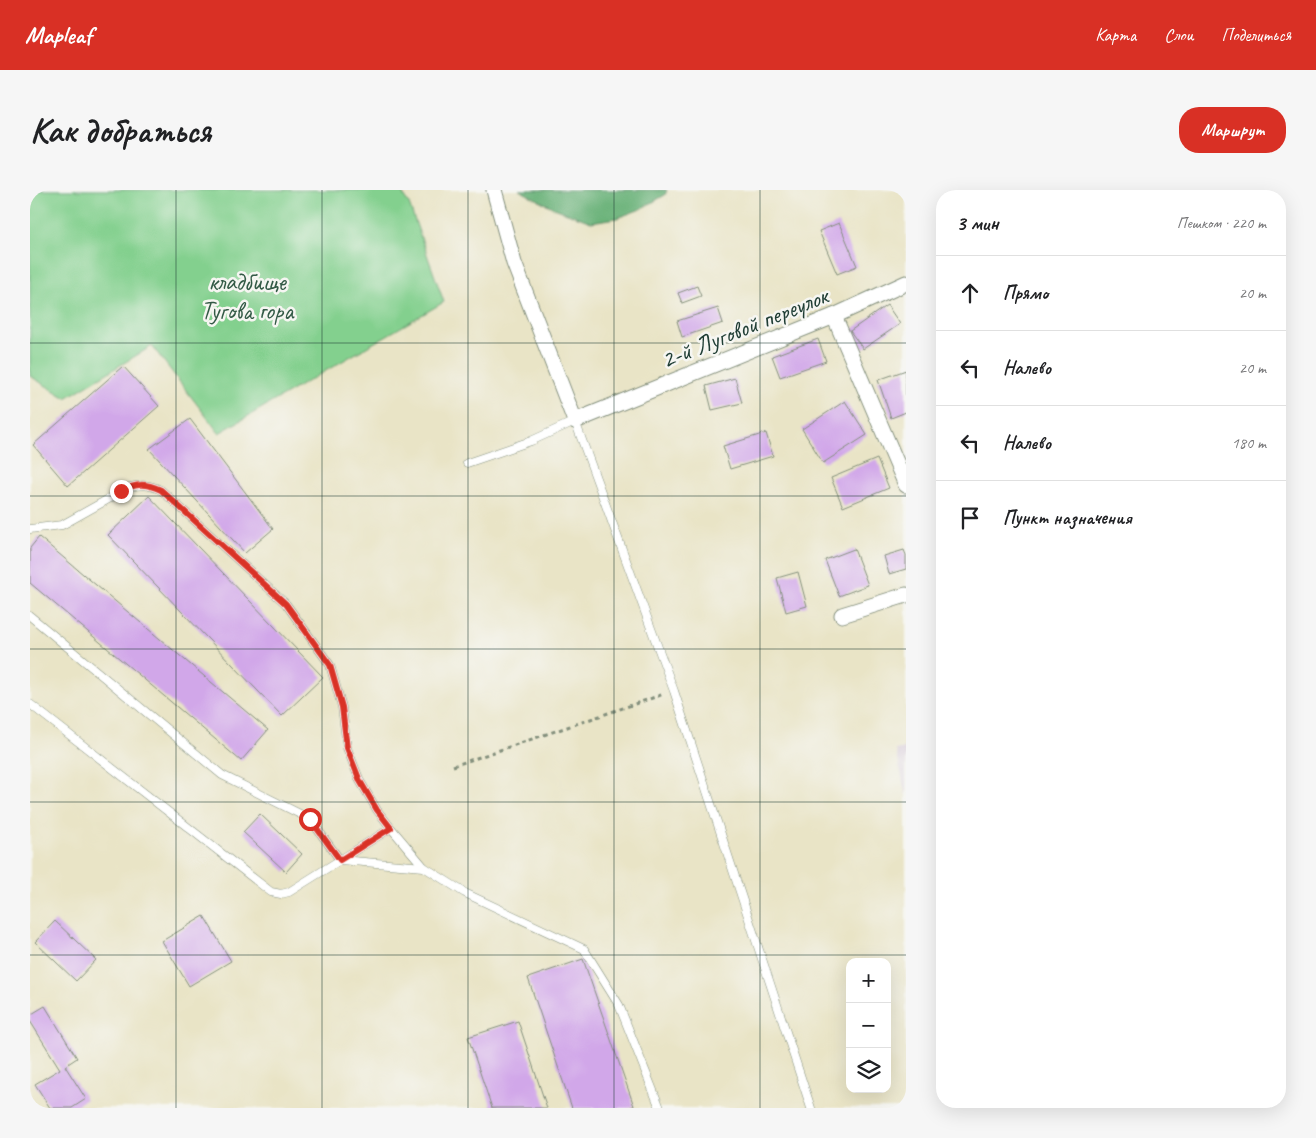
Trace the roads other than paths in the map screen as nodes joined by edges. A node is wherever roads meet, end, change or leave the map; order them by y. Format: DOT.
graph roads {
  1 [pos="494,190"];
  2 [pos="906,283"];
  3 [pos="834,316"];
  4 [pos="576,421"];
  5 [pos="467,463"];
  6 [pos="906,485"];
  7 [pos="30,529"];
  8 [pos="906,595"];
  9 [pos="842,615"];
  10 [pos="30,616"];
  11 [pos="30,704"];
  12 [pos="391,828"];
  13 [pos="340,860"];
  14 [pos="424,867"];
  15 [pos="660,1108"];
  16 [pos="811,1108"];
  1 -- 4 [label="street"];
  2 -- 3 [label="street, 2-й Луговой переулок"];
  3 -- 4 [label="street, 2-й Луговой переулок"];
  3 -- 6 [label="street"];
  4 -- 5 [label="lane"];
  4 -- 16 [label="lane"];
  7 -- 12 [label="lane"];
  8 -- 9 [label="street"];
  10 -- 13 [label="lane"];
  11 -- 13 [label="lane"];
  12 -- 13 [label="lane"];
  12 -- 14 [label="lane"];
  13 -- 14 [label="lane"];
  14 -- 15 [label="lane"];
}
